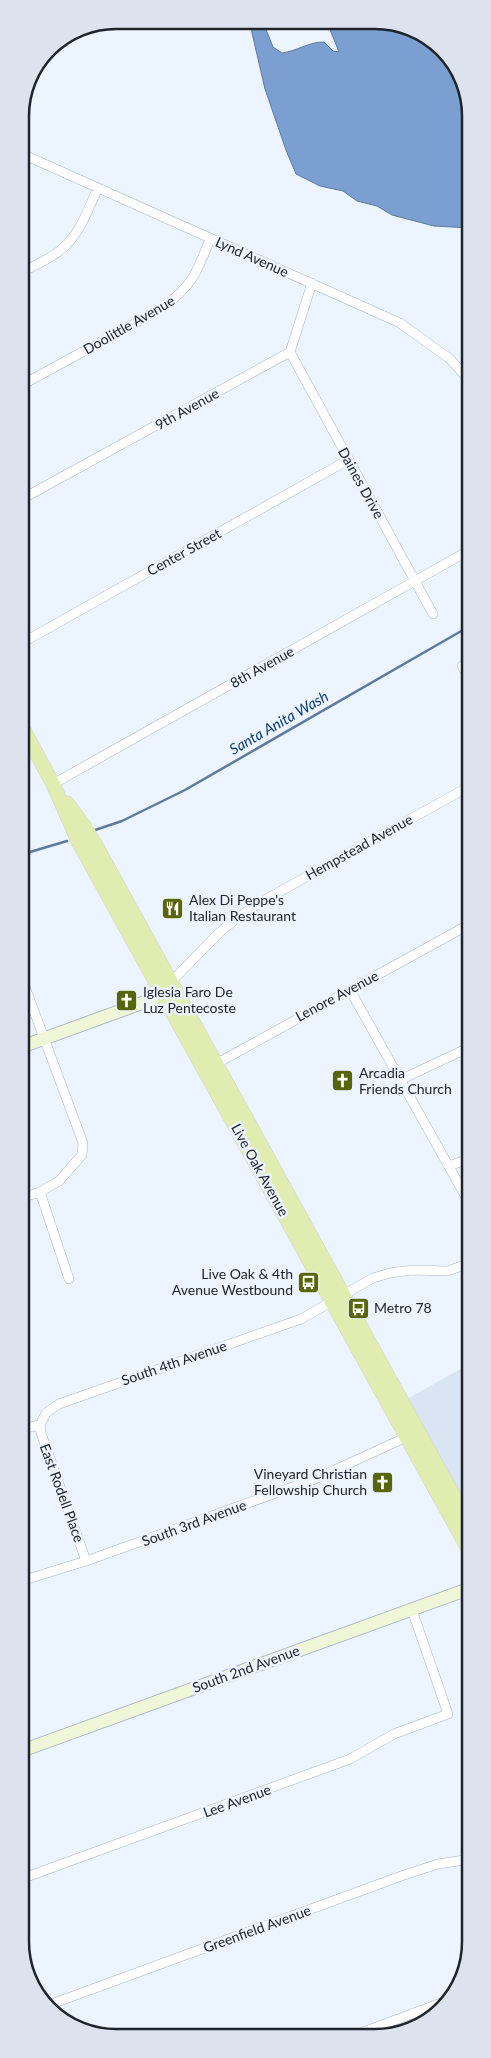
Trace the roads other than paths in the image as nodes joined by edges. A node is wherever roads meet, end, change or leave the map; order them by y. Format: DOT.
graph roads {
  1 [pos="29,157"];
  2 [pos="98,188"];
  3 [pos="210,239"];
  4 [pos="29,268"];
  5 [pos="312,283"];
  6 [pos="290,352"];
  7 [pos="462,372"];
  8 [pos="29,381"];
  9 [pos="348,460"];
  10 [pos="29,495"];
  11 [pos="462,555"];
  12 [pos="415,581"];
  13 [pos="433,614"];
  14 [pos="29,639"];
  15 [pos="29,740"];
  16 [pos="53,784"];
  17 [pos="462,790"];
  18 [pos="462,928"];
  19 [pos="166,987"];
  20 [pos="350,990"];
  21 [pos="29,999"];
  22 [pos="44,1038"];
  23 [pos="29,1044"];
  24 [pos="462,1051"];
  25 [pos="210,1067"];
  26 [pos="400,1080"];
  27 [pos="462,1161"];
  28 [pos="449,1166"];
  29 [pos="462,1191"];
  30 [pos="40,1192"];
  31 [pos="29,1195"];
  32 [pos="462,1266"];
  33 [pos="68,1279"];
  34 [pos="338,1297"];
  35 [pos="40,1425"];
  36 [pos="29,1427"];
  37 [pos="412,1435"];
  38 [pos="462,1513"];
  39 [pos="462,1536"];
  40 [pos="86,1561"];
  41 [pos="29,1579"];
  42 [pos="462,1591"];
  43 [pos="412,1610"];
  44 [pos="29,1748"];
  45 [pos="462,1861"];
  46 [pos="29,1876"];
  47 [pos="53,2003"];
  48 [pos="436,2005"];
  49 [pos="371,2029"];
  1 -- 2 [label="street, Lynd Avenue"];
  2 -- 3 [label="street, Lynd Avenue"];
  2 -- 4 [label="street"];
  3 -- 5 [label="street, Lynd Avenue"];
  3 -- 8 [label="street, Doolittle Avenue"];
  5 -- 6 [label="street"];
  5 -- 7 [label="street, Lynd Avenue"];
  6 -- 9 [label="street, Daines Drive"];
  6 -- 10 [label="street, 9th Avenue"];
  9 -- 12 [label="street, Daines Drive"];
  9 -- 14 [label="street, Center Street"];
  11 -- 12 [label="street, 8th Avenue"];
  12 -- 13 [label="street, Daines Drive"];
  12 -- 16 [label="street, 8th Avenue"];
  15 -- 16 [label="main road, Live Oak Avenue"];
  16 -- 19 [label="main road, Live Oak Avenue"];
  17 -- 19 [label="street, Hempstead Avenue"];
  18 -- 20 [label="street, Lenore Avenue"];
  19 -- 22 [label="street"];
  19 -- 25 [label="main road, Live Oak Avenue"];
  20 -- 25 [label="street, Lenore Avenue"];
  20 -- 26 [label="street"];
  21 -- 22 [label="street"];
  22 -- 23 [label="street"];
  22 -- 30 [label="street"];
  24 -- 26 [label="street"];
  25 -- 34 [label="main road, Live Oak Avenue"];
  26 -- 28 [label="street"];
  27 -- 28 [label="street"];
  28 -- 29 [label="street"];
  30 -- 31 [label="street"];
  30 -- 33 [label="street"];
  32 -- 34 [label="street, South 4th Avenue"];
  34 -- 35 [label="street, South 4th Avenue"];
  34 -- 37 [label="main road, Live Oak Avenue"];
  35 -- 36 [label="street"];
  35 -- 40 [label="street, East Rodell Place"];
  37 -- 38 [label="main road, Live Oak Avenue"];
  37 -- 39 [label="main road, Live Oak Avenue"];
  37 -- 40 [label="street, South 3rd Avenue"];
  40 -- 41 [label="street, South 3rd Avenue"];
  42 -- 43 [label="street, South 2nd Avenue"];
  43 -- 44 [label="street, South 2nd Avenue"];
  43 -- 46 [label="street, Lee Avenue"];
  45 -- 47 [label="street, Greenfield Avenue"];
  48 -- 49 [label="street"];
}
